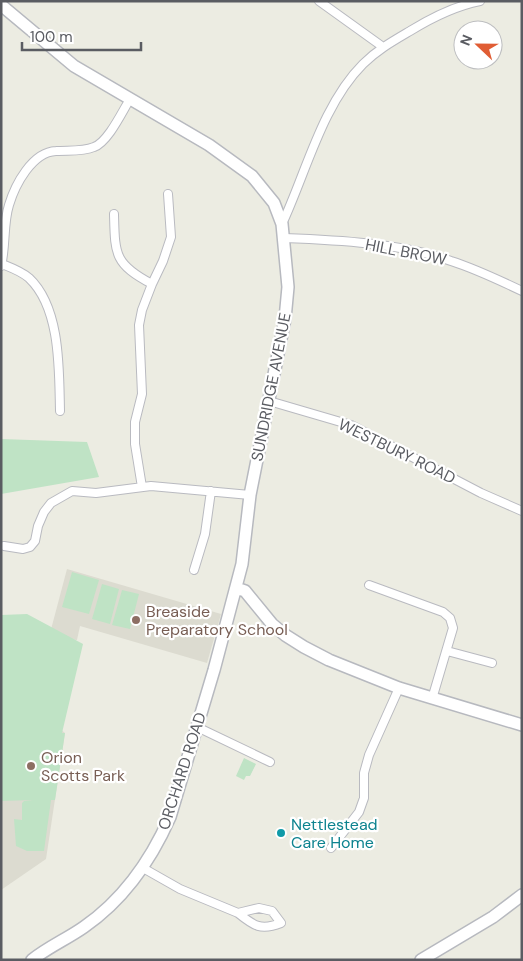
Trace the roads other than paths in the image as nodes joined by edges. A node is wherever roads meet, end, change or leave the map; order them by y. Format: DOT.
graph roads {
  1 [pos="319,1"];
  2 [pos="480,1"];
  3 [pos="1,5"];
  4 [pos="382,47"];
  5 [pos="130,99"];
  6 [pos="168,194"];
  7 [pos="274,203"];
  8 [pos="5,204"];
  9 [pos="292,204"];
  10 [pos="114,214"];
  11 [pos="282,224"];
  12 [pos="284,238"];
  13 [pos="2,265"];
  14 [pos="152,284"];
  15 [pos="522,292"];
  16 [pos="269,401"];
  17 [pos="60,411"];
  18 [pos="142,487"];
  19 [pos="211,491"];
  20 [pos="250,495"];
  21 [pos="522,511"];
  22 [pos="4,546"];
  23 [pos="194,570"];
  24 [pos="369,585"];
  25 [pos="236,588"];
  26 [pos="447,651"];
  27 [pos="492,663"];
  28 [pos="398,688"];
  29 [pos="432,699"];
  30 [pos="522,725"];
  31 [pos="197,727"];
  32 [pos="270,762"];
  33 [pos="331,848"];
  34 [pos="143,868"];
  35 [pos="522,895"];
  36 [pos="238,913"];
  37 [pos="32,960"];
  38 [pos="422,960"];
  1 -- 4 [label="street"];
  2 -- 4 [label="street"];
  3 -- 5 [label="street, SUNDRIDGE AVENUE"];
  4 -- 9 [label="street"];
  5 -- 7 [label="street, SUNDRIDGE AVENUE"];
  5 -- 8 [label="street"];
  6 -- 14 [label="street"];
  7 -- 9 [label="street"];
  7 -- 11 [label="street, SUNDRIDGE AVENUE"];
  8 -- 13 [label="street"];
  9 -- 11 [label="street"];
  10 -- 14 [label="street"];
  11 -- 12 [label="street, SUNDRIDGE AVENUE"];
  12 -- 15 [label="street, HILL BROW"];
  12 -- 16 [label="street, SUNDRIDGE AVENUE"];
  13 -- 17 [label="street"];
  14 -- 18 [label="street"];
  16 -- 20 [label="street, SUNDRIDGE AVENUE"];
  16 -- 21 [label="street, WESTBURY ROAD"];
  18 -- 19 [label="street"];
  18 -- 22 [label="street"];
  19 -- 20 [label="street"];
  19 -- 23 [label="street"];
  20 -- 25 [label="street, SUNDRIDGE AVENUE"];
  24 -- 26 [label="street"];
  25 -- 28 [label="street"];
  25 -- 31 [label="street, ORCHARD ROAD"];
  26 -- 27 [label="street"];
  26 -- 29 [label="street"];
  28 -- 29 [label="street"];
  28 -- 33 [label="street"];
  29 -- 30 [label="street"];
  31 -- 32 [label="street"];
  31 -- 34 [label="street, ORCHARD ROAD"];
  34 -- 36 [label="street"];
  34 -- 37 [label="street, ORCHARD ROAD"];
  35 -- 38 [label="street"];
  36 -- 36 [label="street"];
}
